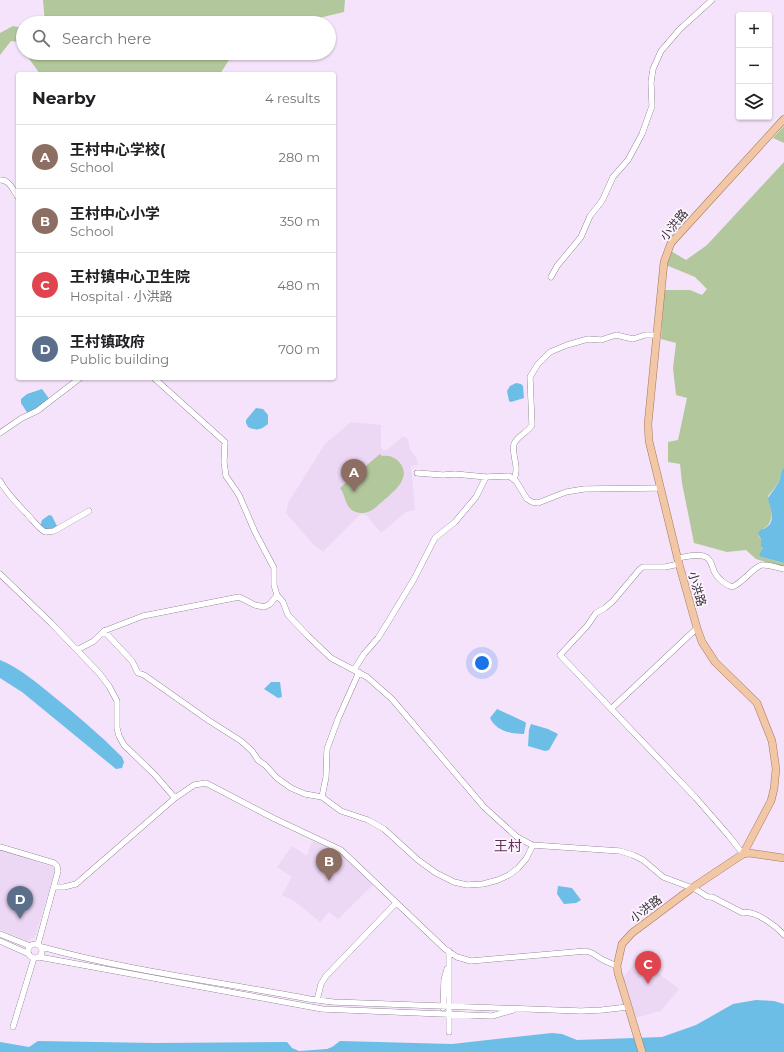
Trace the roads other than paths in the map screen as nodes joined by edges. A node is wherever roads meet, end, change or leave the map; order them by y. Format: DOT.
graph roads {
  1 [pos="712,0"];
  2 [pos="784,119"];
  3 [pos="0,180"];
  4 [pos="16,194"];
  5 [pos="550,277"];
  6 [pos="657,335"];
  7 [pos="77,380"];
  8 [pos="156,380"];
  9 [pos="0,433"];
  10 [pos="418,473"];
  11 [pos="486,477"];
  12 [pos="514,479"];
  13 [pos="0,481"];
  14 [pos="660,488"];
  15 [pos="89,511"];
  16 [pos="678,561"];
  17 [pos="784,569"];
  18 [pos="0,574"];
  19 [pos="277,595"];
  20 [pos="697,628"];
  21 [pos="104,631"];
  22 [pos="77,650"];
  23 [pos="356,671"];
  24 [pos="611,709"];
  25 [pos="322,797"];
  26 [pos="176,798"];
  27 [pos="533,845"];
  28 [pos="0,847"];
  29 [pos="743,854"];
  30 [pos="784,858"];
  31 [pos="54,887"];
  32 [pos="692,888"];
  33 [pos="396,903"];
  34 [pos="0,934"];
  35 [pos="784,935"];
  36 [pos="0,941"];
  37 [pos="30,946"];
  38 [pos="40,946"];
  39 [pos="450,952"];
  40 [pos="28,954"];
  41 [pos="37,958"];
  42 [pos="617,966"];
  43 [pos="317,1000"];
  44 [pos="443,1006"];
  45 [pos="628,1006"];
  46 [pos="521,1008"];
  47 [pos="442,1014"];
  48 [pos="13,1027"];
  49 [pos="449,1032"];
  50 [pos="642,1052"];
  1 -- 5 [label="street"];
  2 -- 6 [label="main road, 小洪路"];
  3 -- 4 [label="street"];
  6 -- 12 [label="street"];
  6 -- 14 [label="main road, 小洪路"];
  7 -- 9 [label="street"];
  8 -- 19 [label="street"];
  10 -- 11 [label="street"];
  11 -- 12 [label="street"];
  11 -- 23 [label="street"];
  12 -- 14 [label="street"];
  13 -- 15 [label="street"];
  14 -- 16 [label="main road, 小洪路"];
  16 -- 17 [label="street"];
  16 -- 20 [label="main road, 小洪路"];
  16 -- 24 [label="street"];
  18 -- 22 [label="street"];
  19 -- 21 [label="street"];
  19 -- 23 [label="street"];
  20 -- 24 [label="street"];
  20 -- 29 [label="main road, 小洪路"];
  21 -- 22 [label="street"];
  21 -- 25 [label="street"];
  22 -- 26 [label="street"];
  23 -- 25 [label="street"];
  23 -- 27 [label="street"];
  24 -- 29 [label="street"];
  25 -- 27 [label="street"];
  26 -- 31 [label="street"];
  26 -- 33 [label="street"];
  27 -- 32 [label="street"];
  28 -- 31 [label="street"];
  29 -- 30 [label="main road"];
  29 -- 32 [label="main road, 小洪路"];
  31 -- 38 [label="street"];
  32 -- 35 [label="street"];
  32 -- 42 [label="main road, 小洪路"];
  33 -- 39 [label="street"];
  33 -- 43 [label="street"];
  34 -- 37 [label="street"];
  36 -- 40 [label="street"];
  37 -- 38 [label="street"];
  37 -- 40 [label="street"];
  38 -- 41 [label="street"];
  38 -- 43 [label="street"];
  39 -- 42 [label="street"];
  39 -- 44 [label="street"];
  39 -- 49 [label="street"];
  40 -- 41 [label="street"];
  41 -- 47 [label="street"];
  41 -- 48 [label="street"];
  42 -- 45 [label="main road, 小洪路"];
  43 -- 44 [label="street"];
  44 -- 46 [label="street"];
  44 -- 47 [label="street"];
  45 -- 46 [label="street"];
  45 -- 50 [label="main road, 小洪路"];
  46 -- 47 [label="street"];
}
